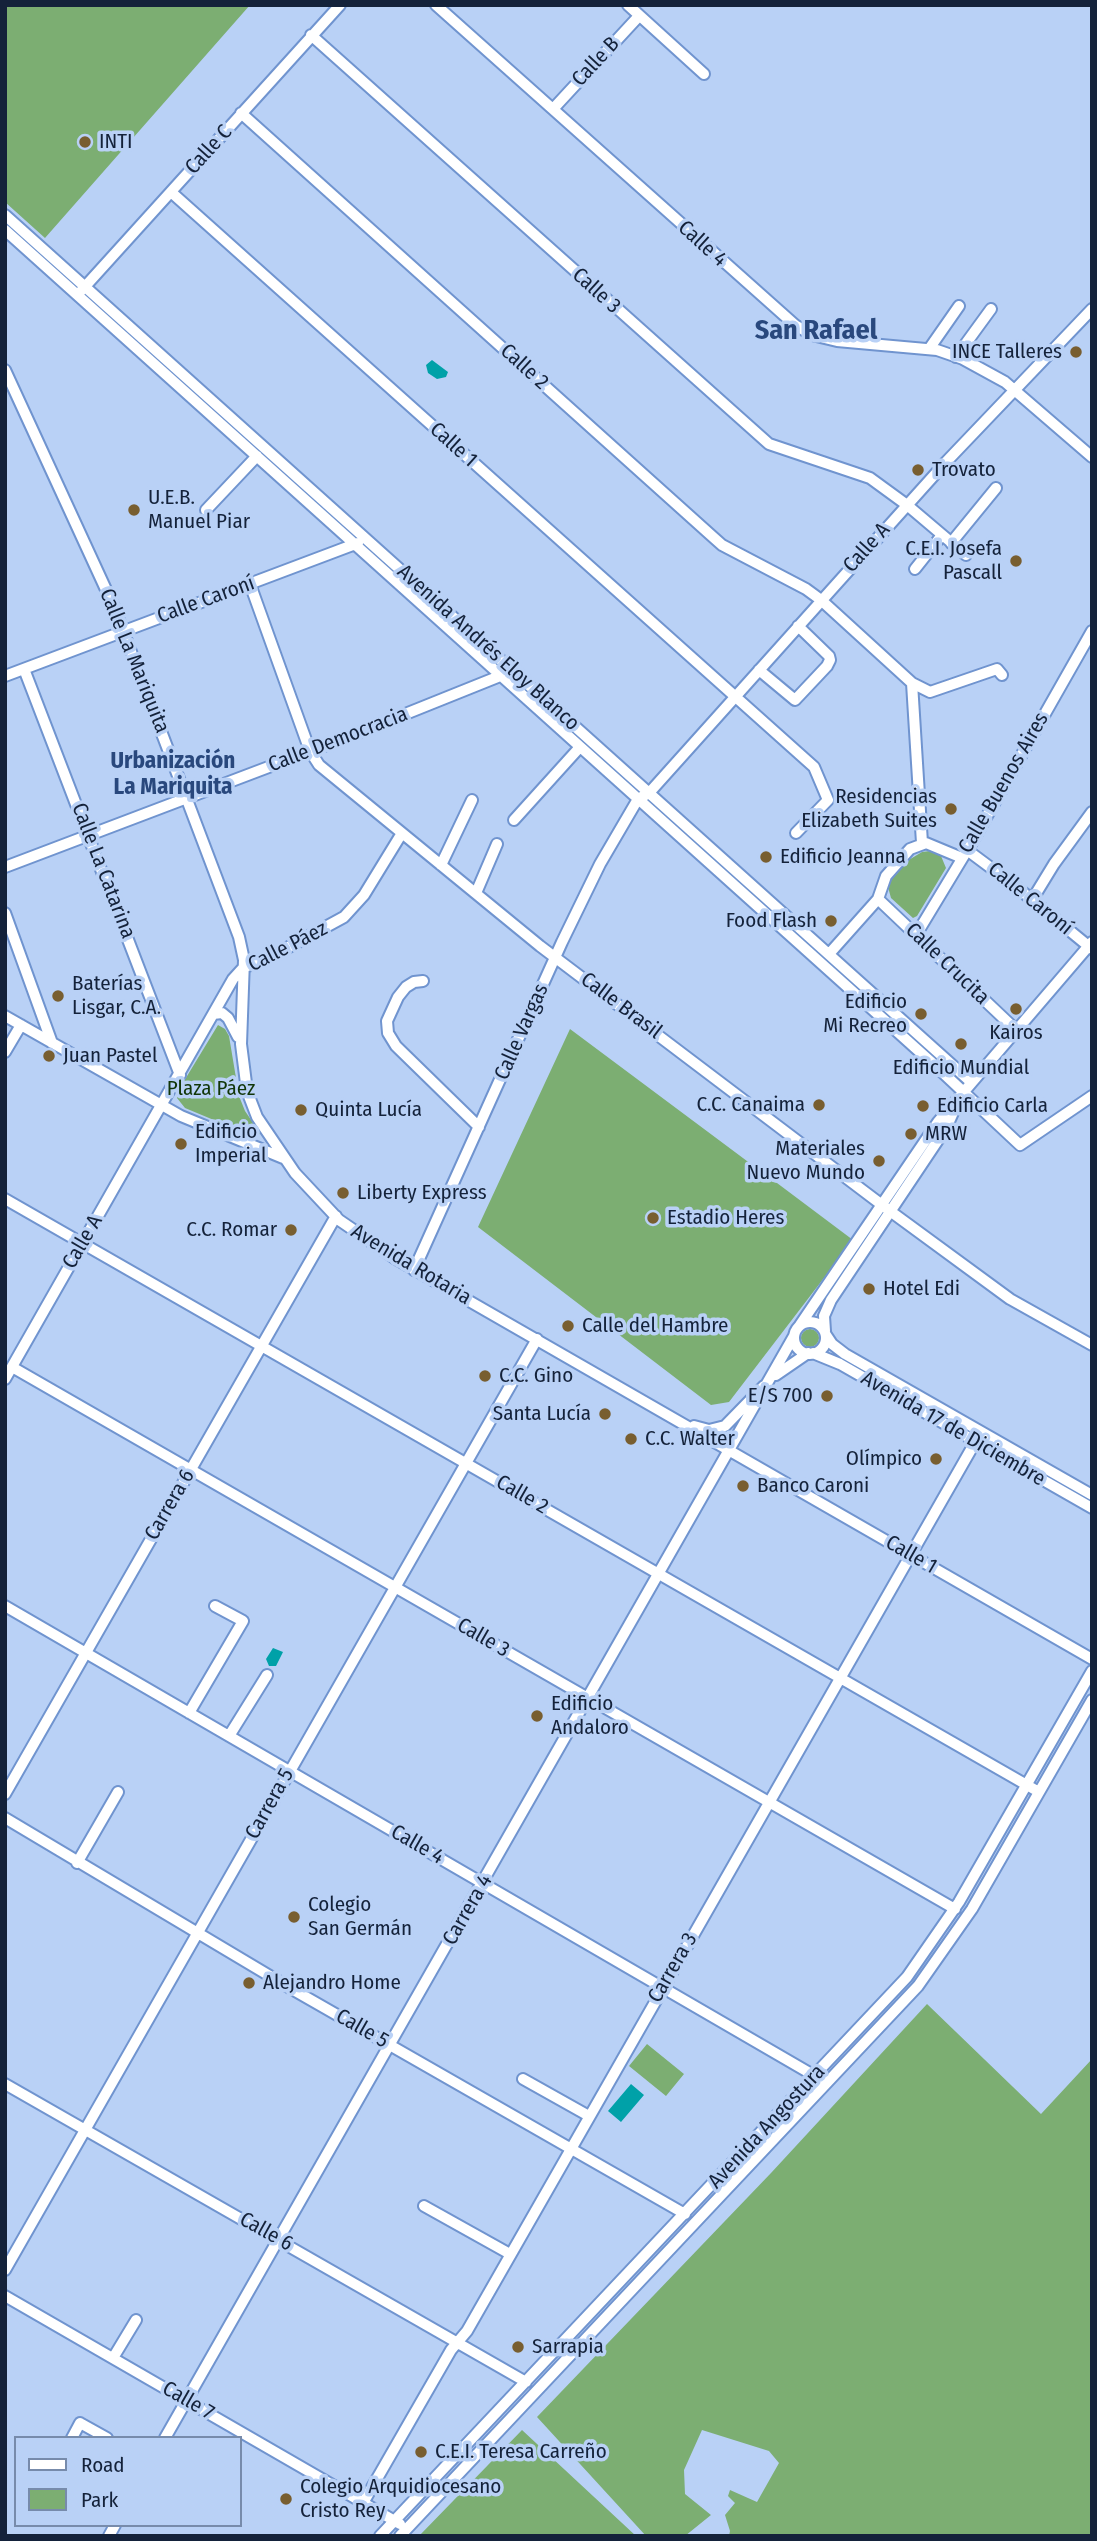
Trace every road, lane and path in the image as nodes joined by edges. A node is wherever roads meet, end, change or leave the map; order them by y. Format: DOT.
graph roads {
  1 [pos="340,5"];
  2 [pos="436,5"];
  3 [pos="628,5"];
  4 [pos="639,16"];
  5 [pos="311,35"];
  6 [pos="704,74"];
  7 [pos="553,109"];
  8 [pos="241,113"];
  9 [pos="171,192"];
  10 [pos="5,215"];
  11 [pos="5,230"];
  12 [pos="81,290"];
  13 [pos="959,306"];
  14 [pos="990,309"];
  15 [pos="1092,309"];
  16 [pos="929,349"];
  17 [pos="956,357"];
  18 [pos="5,370"];
  19 [pos="1015,389"];
  20 [pos="257,456"];
  21 [pos="1092,457"];
  22 [pos="996,488"];
  23 [pos="907,505"];
  24 [pos="206,510"];
  25 [pos="947,539"];
  26 [pos="367,540"];
  27 [pos="355,544"];
  28 [pos="966,555"];
  29 [pos="915,569"];
  30 [pos="250,584"];
  31 [pos="821,600"];
  32 [pos="798,626"];
  33 [pos="124,631"];
  34 [pos="1092,631"];
  35 [pos="24,669"];
  36 [pos="759,670"];
  37 [pos="513,671"];
  38 [pos="1002,675"];
  39 [pos="5,676"];
  40 [pos="501,676"];
  41 [pos="912,683"];
  42 [pos="734,698"];
  43 [pos="580,747"];
  44 [pos="310,751"];
  45 [pos="649,793"];
  46 [pos="187,798"];
  47 [pos="638,799"];
  48 [pos="472,800"];
  49 [pos="1092,812"];
  50 [pos="514,820"];
  51 [pos="402,833"];
  52 [pos="796,833"];
  53 [pos="89,835"];
  54 [pos="922,843"];
  55 [pos="497,844"];
  56 [pos="965,854"];
  57 [pos="441,865"];
  58 [pos="5,867"];
  59 [pos="476,894"];
  60 [pos="878,899"];
  61 [pos="1032,900"];
  62 [pos="5,913"];
  63 [pos="916,935"];
  64 [pos="1091,946"];
  65 [pos="829,954"];
  66 [pos="555,957"];
  67 [pos="243,968"];
  68 [pos="423,981"];
  69 [pos="213,1014"];
  70 [pos="5,1016"];
  71 [pos="21,1025"];
  72 [pos="1016,1030"];
  73 [pos="52,1043"];
  74 [pos="241,1044"];
  75 [pos="5,1052"];
  76 [pos="180,1075"];
  77 [pos="967,1087"];
  78 [pos="1092,1096"];
  79 [pos="163,1106"];
  80 [pos="479,1127"];
  81 [pos="284,1159"];
  82 [pos="5,1199"];
  83 [pos="886,1208"];
  84 [pos="335,1216"];
  85 [pos="82,1244"];
  86 [pos="414,1270"];
  87 [pos="800,1325"];
  88 [pos="825,1333"];
  89 [pos="794,1336"];
  90 [pos="537,1339"];
  91 [pos="1092,1345"];
  92 [pos="261,1346"];
  93 [pos="811,1353"];
  94 [pos="12,1367"];
  95 [pos="5,1379"];
  96 [pos="770,1381"];
  97 [pos="681,1422"];
  98 [pos="979,1437"];
  99 [pos="729,1451"];
  100 [pos="466,1463"];
  101 [pos="190,1470"];
  102 [pos="1092,1496"];
  103 [pos="1092,1508"];
  104 [pos="911,1555"];
  105 [pos="659,1575"];
  106 [pos="395,1587"];
  107 [pos="5,1606"];
  108 [pos="215,1606"];
  109 [pos="86,1653"];
  110 [pos="1092,1659"];
  111 [pos="1092,1671"];
  112 [pos="267,1675"];
  113 [pos="841,1679"];
  114 [pos="588,1699"];
  115 [pos="1090,1705"];
  116 [pos="189,1713"];
  117 [pos="229,1736"];
  118 [pos="289,1771"];
  119 [pos="1027,1785"];
  120 [pos="118,1792"];
  121 [pos="1039,1792"];
  122 [pos="5,1794"];
  123 [pos="769,1802"];
  124 [pos="5,1818"];
  125 [pos="78,1863"];
  126 [pos="483,1883"];
  127 [pos="955,1909"];
  128 [pos="198,1934"];
  129 [pos="662,1987"];
  130 [pos="390,2045"];
  131 [pos="815,2076"];
  132 [pos="523,2079"];
  133 [pos="5,2084"];
  134 [pos="828,2084"];
  135 [pos="589,2116"];
  136 [pos="86,2130"];
  137 [pos="571,2148"];
  138 [pos="424,2206"];
  139 [pos="685,2214"];
  140 [pos="279,2239"];
  141 [pos="510,2254"];
  142 [pos="5,2270"];
  143 [pos="5,2296"];
  144 [pos="136,2320"];
  145 [pos="457,2342"];
  146 [pos="113,2358"];
  147 [pos="526,2382"];
  148 [pos="187,2400"];
  149 [pos="73,2436"];
  150 [pos="103,2436"];
  151 [pos="166,2436"];
  152 [pos="363,2503"];
  153 [pos="394,2521"];
  154 [pos="403,2532"];
  155 [pos="380,2536"];
  1 -- 5 [label="street, Calle C"];
  2 -- 7 [label="street, Calle 4"];
  3 -- 4 [label="street"];
  4 -- 6 [label="street"];
  4 -- 7 [label="street, Calle B"];
  5 -- 8 [label="street, Calle C"];
  5 -- 23 [label="street, Calle 3"];
  7 -- 16 [label="street, Calle 4"];
  8 -- 9 [label="street, Calle C"];
  8 -- 31 [label="street, Calle 2"];
  9 -- 12 [label="street, Calle C"];
  9 -- 42 [label="street, Calle 1"];
  10 -- 12 [label="street, Avenida Andrés Eloy Blanco"];
  11 -- 12 [label="street, Avenida Andrés Eloy Blanco"];
  12 -- 20 [label="street, Avenida Andrés Eloy Blanco"];
  12 -- 26 [label="street, Avenida Andrés Eloy Blanco"];
  13 -- 16 [label="street"];
  14 -- 17 [label="street"];
  15 -- 19 [label="street, Calle A"];
  16 -- 17 [label="street, Calle 4"];
  17 -- 19 [label="street, Calle 4"];
  18 -- 33 [label="street, Calle La Mariquita"];
  19 -- 21 [label="street, Calle 4"];
  19 -- 23 [label="street, Calle A"];
  20 -- 24 [label="street"];
  20 -- 27 [label="street, Avenida Andrés Eloy Blanco"];
  22 -- 25 [label="street"];
  23 -- 25 [label="street, Calle 3"];
  23 -- 31 [label="street, Calle A"];
  25 -- 28 [label="street, Calle 3"];
  25 -- 29 [label="street"];
  26 -- 27 [label="street, Calle Caroní"];
  26 -- 37 [label="street, Avenida Andrés Eloy Blanco"];
  27 -- 30 [label="street, Calle Caroní"];
  27 -- 40 [label="street, Avenida Andrés Eloy Blanco"];
  30 -- 33 [label="street, Calle Caroní"];
  30 -- 44 [label="street, Calle Brasil"];
  31 -- 32 [label="street, Calle A"];
  31 -- 41 [label="street, Calle 2"];
  32 -- 36 [label="street, Calle A"];
  32 -- 36 [label="street"];
  33 -- 35 [label="street, Calle Caroní"];
  33 -- 46 [label="street, Calle La Mariquita"];
  34 -- 56 [label="street, Calle Buenos Aires"];
  35 -- 39 [label="street, Calle Caroní"];
  35 -- 53 [label="street, Calle La Catarina"];
  36 -- 42 [label="street, Calle A"];
  37 -- 40 [label="street, Calle Democracia"];
  37 -- 45 [label="street, Avenida Andrés Eloy Blanco"];
  38 -- 41 [label="street"];
  40 -- 43 [label="street, Avenida Andrés Eloy Blanco"];
  40 -- 44 [label="street, Calle Democracia"];
  41 -- 54 [label="street"];
  42 -- 45 [label="street, Calle A"];
  42 -- 52 [label="street, Calle 1"];
  43 -- 47 [label="street, Avenida Andrés Eloy Blanco"];
  43 -- 50 [label="street"];
  44 -- 46 [label="street, Calle Democracia"];
  44 -- 51 [label="street, Calle Brasil"];
  45 -- 47 [label="street, Calle A"];
  45 -- 65 [label="street, Avenida Andrés Eloy Blanco"];
  46 -- 53 [label="street, Calle Democracia"];
  46 -- 67 [label="street, Calle La Mariquita"];
  47 -- 66 [label="street, Calle Vargas"];
  47 -- 77 [label="street, Avenida Andrés Eloy Blanco"];
  48 -- 57 [label="street"];
  49 -- 61 [label="street"];
  51 -- 57 [label="street, Calle Brasil"];
  51 -- 67 [label="street, Calle Páez"];
  53 -- 58 [label="street, Calle Democracia"];
  53 -- 76 [label="street, Calle La Catarina"];
  54 -- 56 [label="street, Calle Caroní"];
  54 -- 60 [label="street"];
  55 -- 59 [label="street"];
  56 -- 61 [label="street, Calle Caroní"];
  56 -- 63 [label="street, Calle Buenos Aires"];
  57 -- 59 [label="street, Calle Brasil"];
  59 -- 66 [label="street, Calle Brasil"];
  60 -- 63 [label="street, Calle Crucita"];
  60 -- 65 [label="street"];
  61 -- 64 [label="street, Calle Caroní"];
  62 -- 73 [label="street"];
  63 -- 72 [label="street, Calle Crucita"];
  64 -- 72 [label="street"];
  65 -- 77 [label="street, Avenida Andrés Eloy Blanco"];
  66 -- 80 [label="street, Calle Vargas"];
  66 -- 83 [label="street, Calle Brasil"];
  67 -- 69 [label="street, Calle Páez"];
  67 -- 74 [label="street, Calle La Mariquita"];
  68 -- 80 [label="street"];
  69 -- 74 [label="street"];
  69 -- 76 [label="street, Calle Páez"];
  70 -- 71 [label="street, Avenida Rotaria"];
  71 -- 73 [label="street, Avenida Rotaria"];
  71 -- 75 [label="street"];
  72 -- 77 [label="street"];
  73 -- 79 [label="street, Avenida Rotaria"];
  74 -- 81 [label="street, Calle La Mariquita"];
  76 -- 79 [label="street, Calle Páez"];
  77 -- 78 [label="street"];
  77 -- 83 [label="street"];
  79 -- 81 [label="street, Avenida Rotaria"];
  79 -- 85 [label="street, Calle A"];
  80 -- 86 [label="street, Calle Vargas"];
  81 -- 84 [label="street, Avenida Rotaria"];
  82 -- 85 [label="street, Calle 2"];
  83 -- 87 [label="street"];
  83 -- 88 [label="street"];
  83 -- 91 [label="street, Calle Brasil"];
  84 -- 86 [label="street, Avenida Rotaria"];
  84 -- 92 [label="street, Carrera 6"];
  85 -- 92 [label="street, Calle 2"];
  85 -- 94 [label="street, Calle A"];
  86 -- 90 [label="street, Avenida Rotaria"];
  87 -- 88 [label="street"];
  87 -- 89 [label="street"];
  88 -- 93 [label="street"];
  88 -- 98 [label="street, Avenida 17 de Diciembre"];
  89 -- 93 [label="street"];
  89 -- 96 [label="street, Carrera 4"];
  90 -- 97 [label="street, Avenida Rotaria"];
  90 -- 100 [label="street, Carrera 5"];
  92 -- 100 [label="street, Calle 2"];
  92 -- 101 [label="street, Carrera 6"];
  93 -- 96 [label="street, Carrera 4"];
  93 -- 98 [label="street, Avenida 17 de Diciembre"];
  94 -- 95 [label="street, Calle A"];
  94 -- 101 [label="street, Calle 3"];
  96 -- 97 [label="street, Avenida Rotaria"];
  96 -- 99 [label="street, Carrera 4"];
  97 -- 99 [label="street, Avenida Rotaria"];
  98 -- 102 [label="street, Avenida 17 de Diciembre"];
  98 -- 103 [label="street, Avenida 17 de Diciembre"];
  98 -- 104 [label="street, Carrera 3"];
  99 -- 104 [label="street, Calle 1"];
  99 -- 105 [label="street, Carrera 4"];
  100 -- 105 [label="street, Calle 2"];
  100 -- 106 [label="street, Carrera 5"];
  101 -- 106 [label="street, Calle 3"];
  101 -- 109 [label="street, Carrera 6"];
  104 -- 110 [label="street, Calle 1"];
  104 -- 113 [label="street, Carrera 3"];
  105 -- 113 [label="street, Calle 2"];
  105 -- 114 [label="street, Carrera 4"];
  106 -- 114 [label="street, Calle 3"];
  106 -- 118 [label="street, Carrera 5"];
  107 -- 109 [label="street, Calle 4"];
  108 -- 116 [label="street"];
  109 -- 116 [label="street, Calle 4"];
  109 -- 122 [label="street, Carrera 6"];
  111 -- 119 [label="street, Avenida Angostura"];
  112 -- 117 [label="street"];
  113 -- 119 [label="street, Calle 2"];
  113 -- 123 [label="street, Carrera 3"];
  114 -- 123 [label="street, Calle 3"];
  114 -- 126 [label="street, Carrera 4"];
  115 -- 121 [label="street, Avenida Angostura"];
  116 -- 117 [label="street, Calle 4"];
  117 -- 118 [label="street, Calle 4"];
  118 -- 126 [label="street, Calle 4"];
  118 -- 128 [label="street, Carrera 5"];
  119 -- 121 [label="street, Calle 2"];
  119 -- 127 [label="street, Avenida Angostura"];
  120 -- 125 [label="street"];
  121 -- 134 [label="street, Avenida Angostura"];
  123 -- 127 [label="street, Calle 3"];
  123 -- 129 [label="street, Carrera 3"];
  124 -- 125 [label="street, Calle 5"];
  125 -- 128 [label="street, Calle 5"];
  126 -- 129 [label="street, Calle 4"];
  126 -- 130 [label="street, Carrera 4"];
  127 -- 131 [label="street, Avenida Angostura"];
  128 -- 130 [label="street, Calle 5"];
  128 -- 136 [label="street, Carrera 5"];
  129 -- 131 [label="street, Calle 4"];
  129 -- 135 [label="street, Carrera 3"];
  130 -- 137 [label="street, Calle 5"];
  130 -- 140 [label="street, Carrera 4"];
  131 -- 134 [label="street, Calle 4"];
  131 -- 139 [label="street, Avenida Angostura"];
  132 -- 135 [label="street"];
  133 -- 136 [label="street, Calle 6"];
  134 -- 154 [label="street, Avenida Angostura"];
  135 -- 137 [label="street, Carrera 3"];
  136 -- 140 [label="street, Calle 6"];
  136 -- 142 [label="street, Carrera 5"];
  137 -- 139 [label="street, Calle 5"];
  137 -- 141 [label="street, Carrera 3"];
  138 -- 141 [label="street"];
  139 -- 147 [label="street, Avenida Angostura"];
  140 -- 145 [label="street, Calle 6"];
  140 -- 148 [label="street, Carrera 4"];
  141 -- 145 [label="street, Carrera 3"];
  143 -- 146 [label="street, Calle 7"];
  144 -- 146 [label="street"];
  145 -- 147 [label="street, Calle 6"];
  145 -- 152 [label="street, Carrera 3"];
  146 -- 148 [label="street, Calle 7"];
  147 -- 153 [label="street, Avenida Angostura"];
  148 -- 151 [label="street, Carrera 4"];
  148 -- 152 [label="street, Calle 7"];
  149 -- 150 [label="street"];
  152 -- 153 [label="street, Calle 7"];
  153 -- 154 [label="street, Calle 7"];
  153 -- 155 [label="street, Avenida Angostura"];
}
